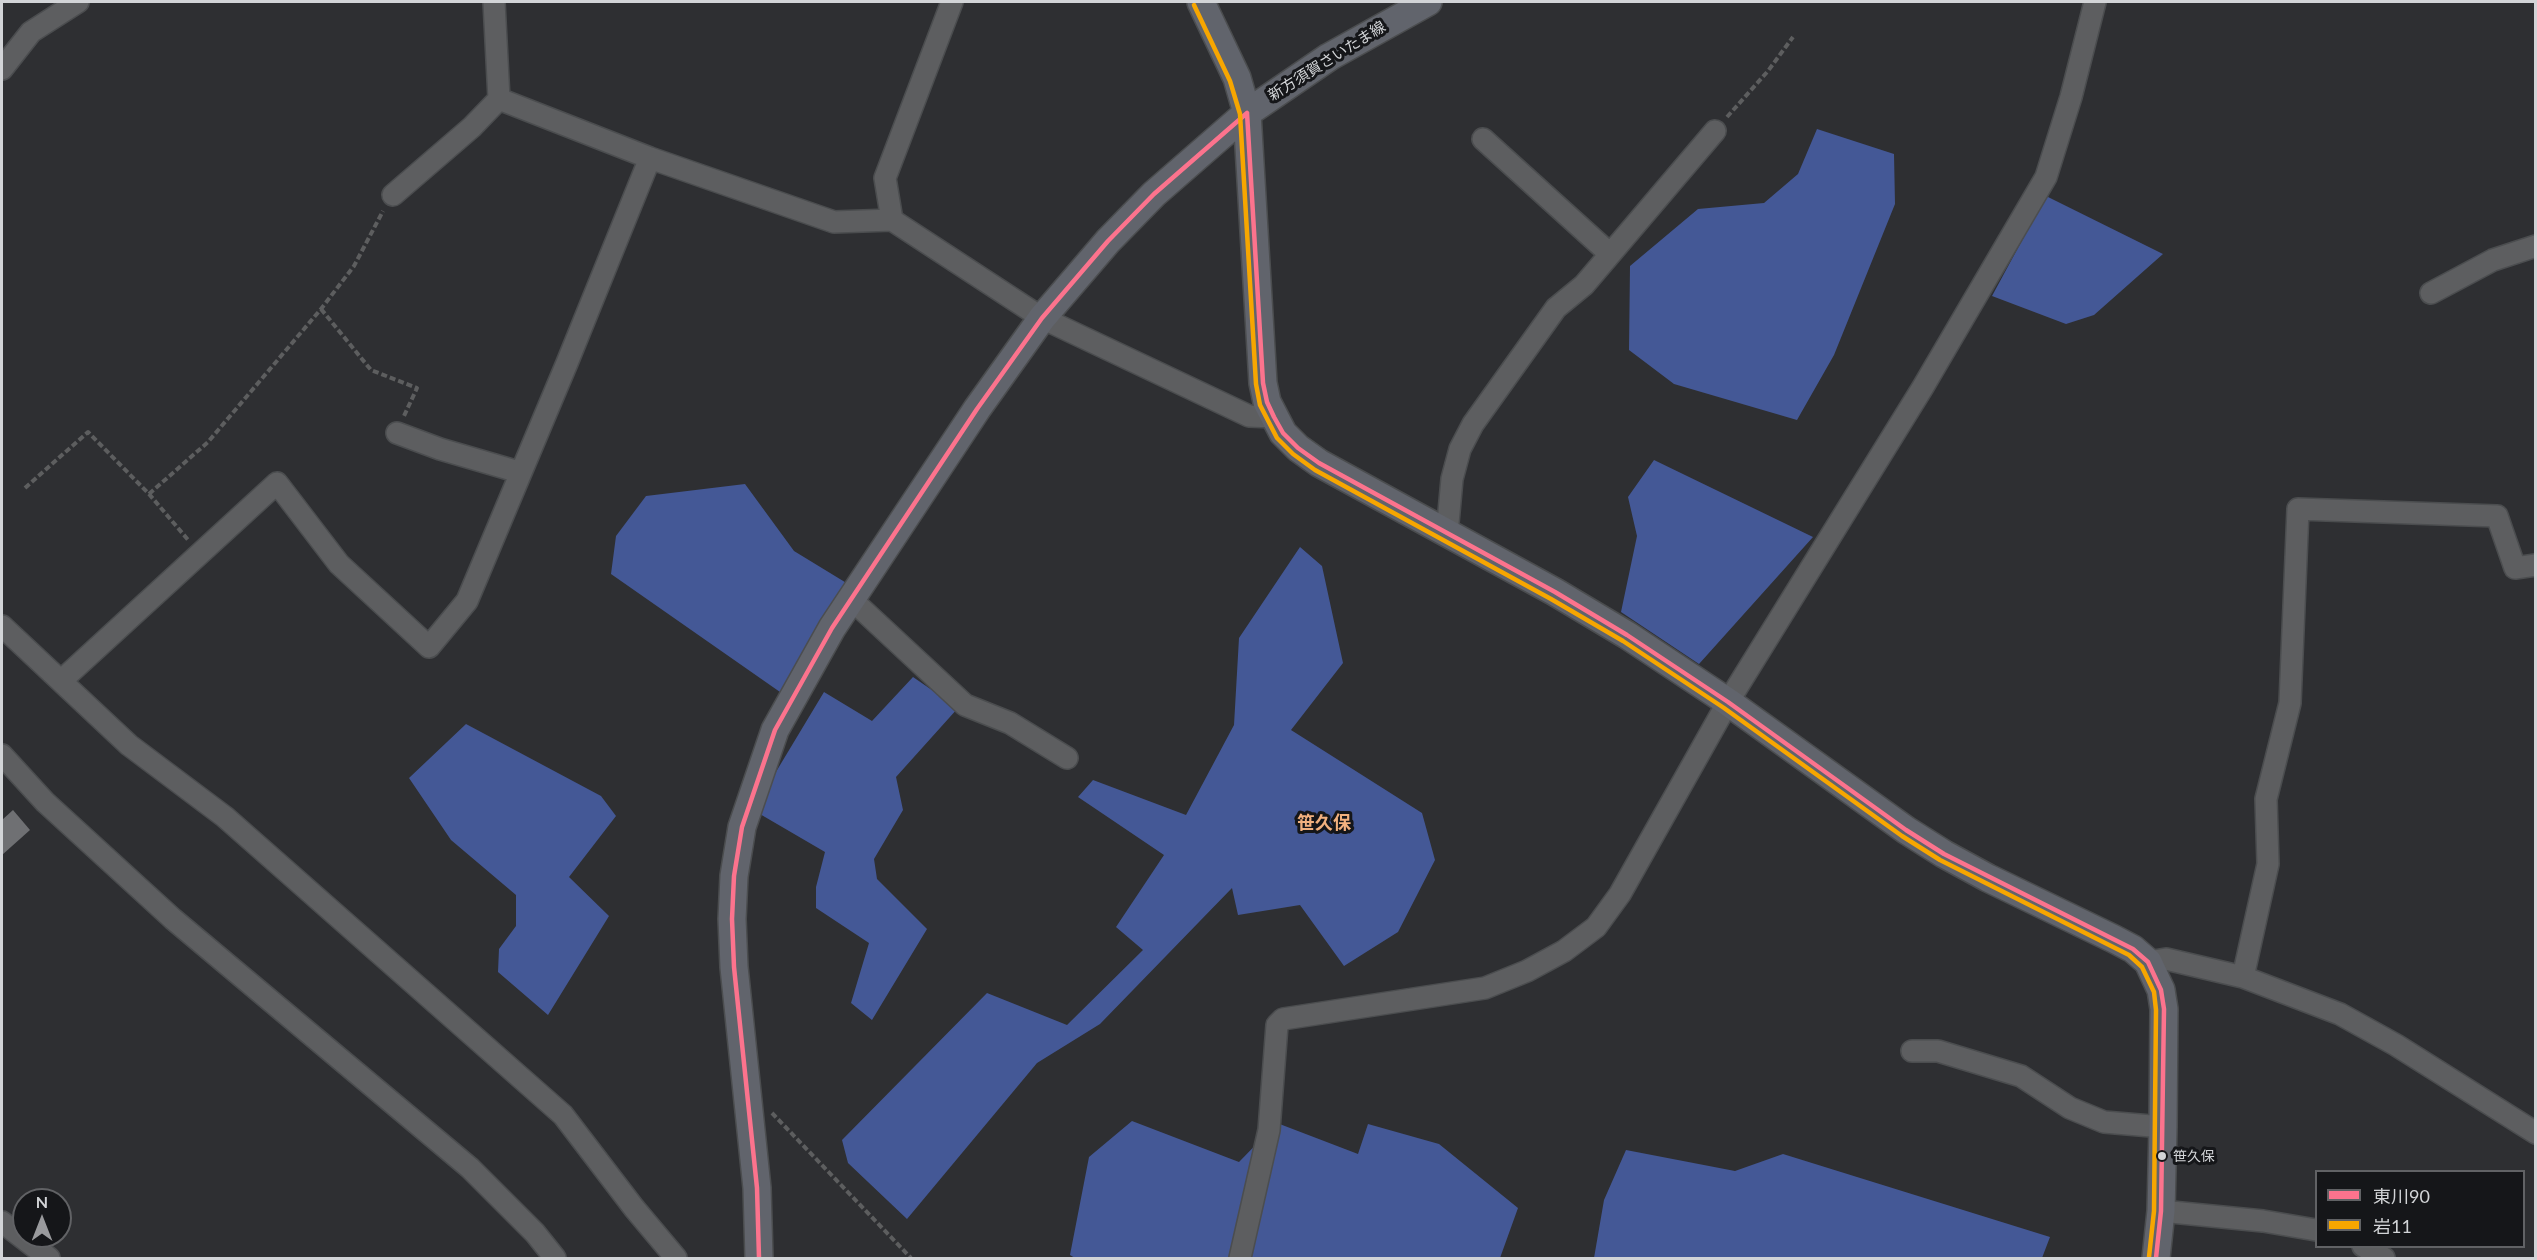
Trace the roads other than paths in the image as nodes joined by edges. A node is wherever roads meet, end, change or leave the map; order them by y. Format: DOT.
graph roads {
  1 [pos="78,2"];
  2 [pos="494,2"];
  3 [pos="952,2"];
  4 [pos="1202,2"];
  5 [pos="1428,2"];
  6 [pos="2095,2"];
  7 [pos="2,69"];
  8 [pos="498,99"];
  9 [pos="1248,113"];
  10 [pos="1715,131"];
  11 [pos="1483,139"];
  12 [pos="650,158"];
  13 [pos="393,195"];
  14 [pos="892,220"];
  15 [pos="2535,246"];
  16 [pos="1610,254"];
  17 [pos="2431,293"];
  18 [pos="1042,318"];
  19 [pos="1274,417"];
  20 [pos="396,433"];
  21 [pos="519,472"];
  22 [pos="1447,534"];
  23 [pos="2535,565"];
  24 [pos="851,599"];
  25 [pos="2,626"];
  26 [pos="62,680"];
  27 [pos="1728,702"];
  28 [pos="2,755"];
  29 [pos="1067,758"];
  30 [pos="2148,962"];
  31 [pos="2243,977"];
  32 [pos="1912,1051"];
  33 [pos="2163,1127"];
  34 [pos="2535,1133"];
  35 [pos="2161,1211"];
  36 [pos="2,1222"];
  37 [pos="2315,1230"];
  38 [pos="2366,1248"];
  39 [pos="49,1258"];
  40 [pos="555,1258"];
  41 [pos="676,1258"];
  42 [pos="759,1258"];
  43 [pos="1240,1258"];
  44 [pos="2156,1258"];
  45 [pos="2384,1258"];
  1 -- 7 [label="street"];
  2 -- 8 [label="street"];
  3 -- 14 [label="street"];
  4 -- 9 [label="main road"];
  5 -- 9 [label="main road, 新方須賀さいたま線"];
  6 -- 27 [label="street"];
  8 -- 12 [label="street"];
  8 -- 13 [label="street"];
  9 -- 18 [label="main road, 新方須賀さいたま線"];
  9 -- 19 [label="main road"];
  10 -- 16 [label="street"];
  11 -- 16 [label="street"];
  12 -- 14 [label="street"];
  12 -- 21 [label="street"];
  14 -- 18 [label="street"];
  15 -- 17 [label="street"];
  16 -- 22 [label="street"];
  18 -- 19 [label="street"];
  18 -- 24 [label="main road, 新方須賀さいたま線"];
  19 -- 22 [label="main road"];
  20 -- 21 [label="street"];
  21 -- 26 [label="street"];
  22 -- 27 [label="main road"];
  23 -- 31 [label="street"];
  24 -- 29 [label="street"];
  24 -- 42 [label="main road, 新方須賀さいたま線"];
  25 -- 26 [label="street"];
  26 -- 41 [label="street"];
  27 -- 30 [label="main road"];
  27 -- 43 [label="street"];
  28 -- 40 [label="street"];
  30 -- 31 [label="street"];
  30 -- 33 [label="main road"];
  31 -- 34 [label="street"];
  32 -- 33 [label="street"];
  33 -- 35 [label="main road"];
  35 -- 37 [label="street"];
  35 -- 44 [label="main road"];
  36 -- 39 [label="street"];
  38 -- 45 [label="street"];
}
